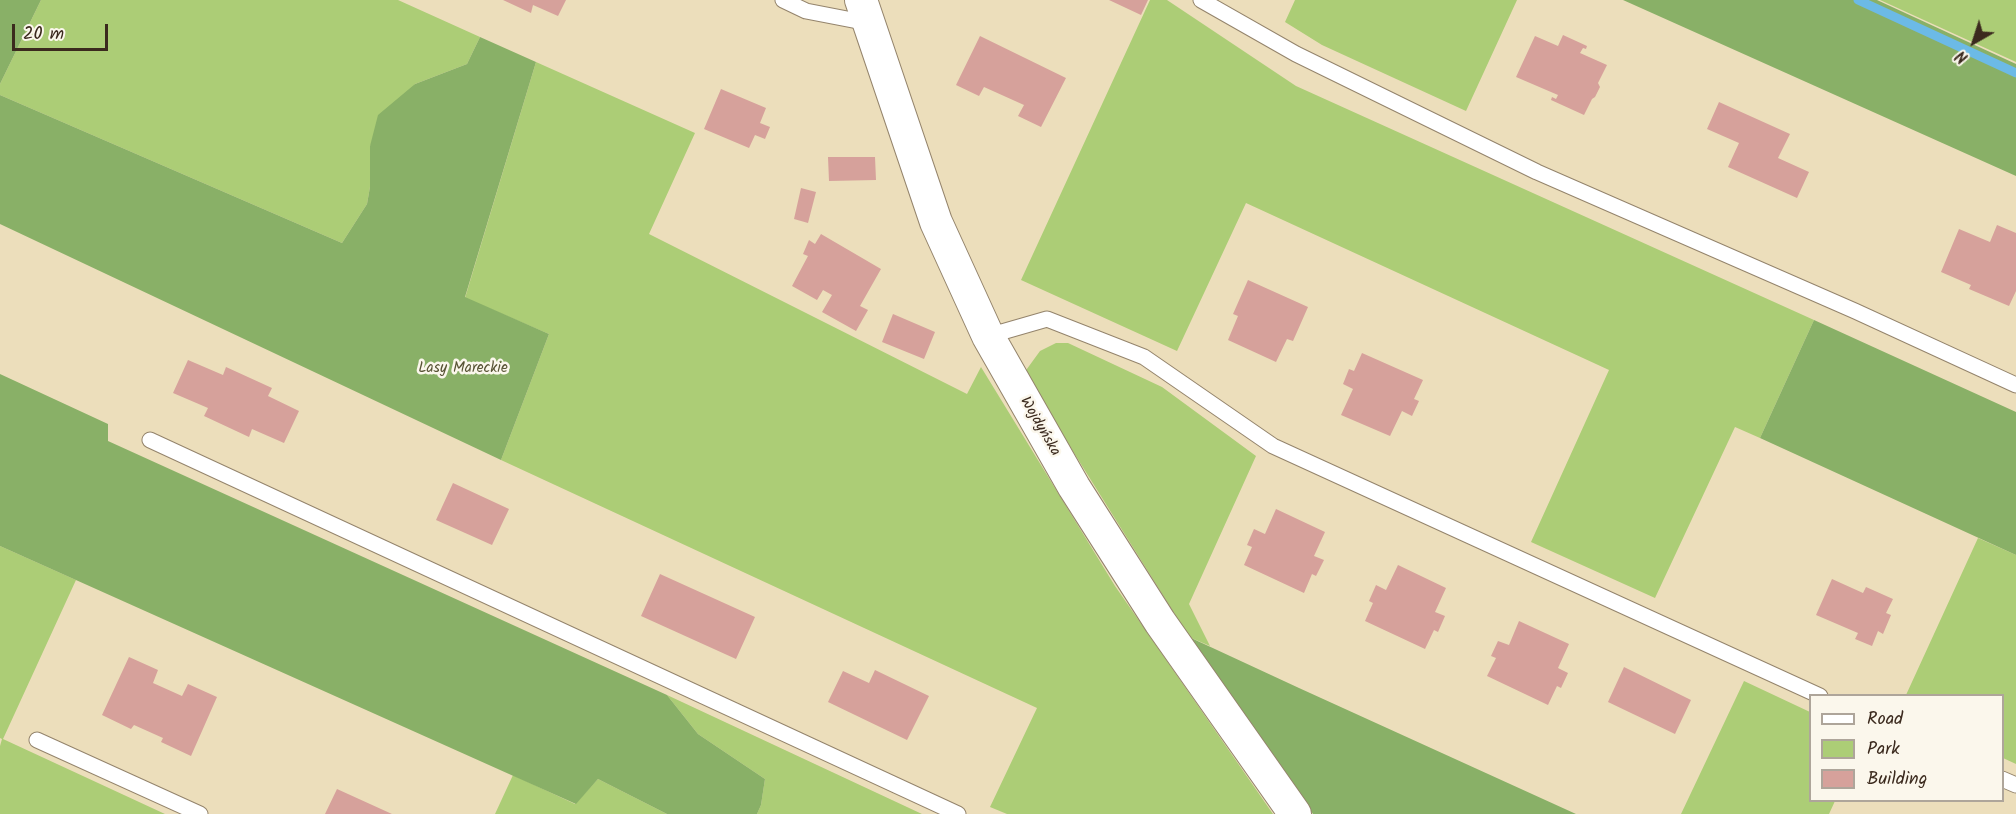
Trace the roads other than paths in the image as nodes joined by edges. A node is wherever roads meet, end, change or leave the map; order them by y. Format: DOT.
graph roads {
  1 [pos="783,0"];
  2 [pos="1201,0"];
  3 [pos="865,11"];
  4 [pos="987,336"];
  5 [pos="2016,385"];
  6 [pos="150,440"];
  7 [pos="1816,694"];
  8 [pos="37,740"];
  9 [pos="200,814"];
  10 [pos="958,814"];
  11 [pos="1295,814"];
  1 -- 3 [label="lane"];
  2 -- 5 [label="lane"];
  3 -- 4 [label="street, Wojdyńska"];
  4 -- 7 [label="lane"];
  4 -- 11 [label="street, Wojdyńska"];
  6 -- 10 [label="lane"];
  8 -- 9 [label="lane"];
}
